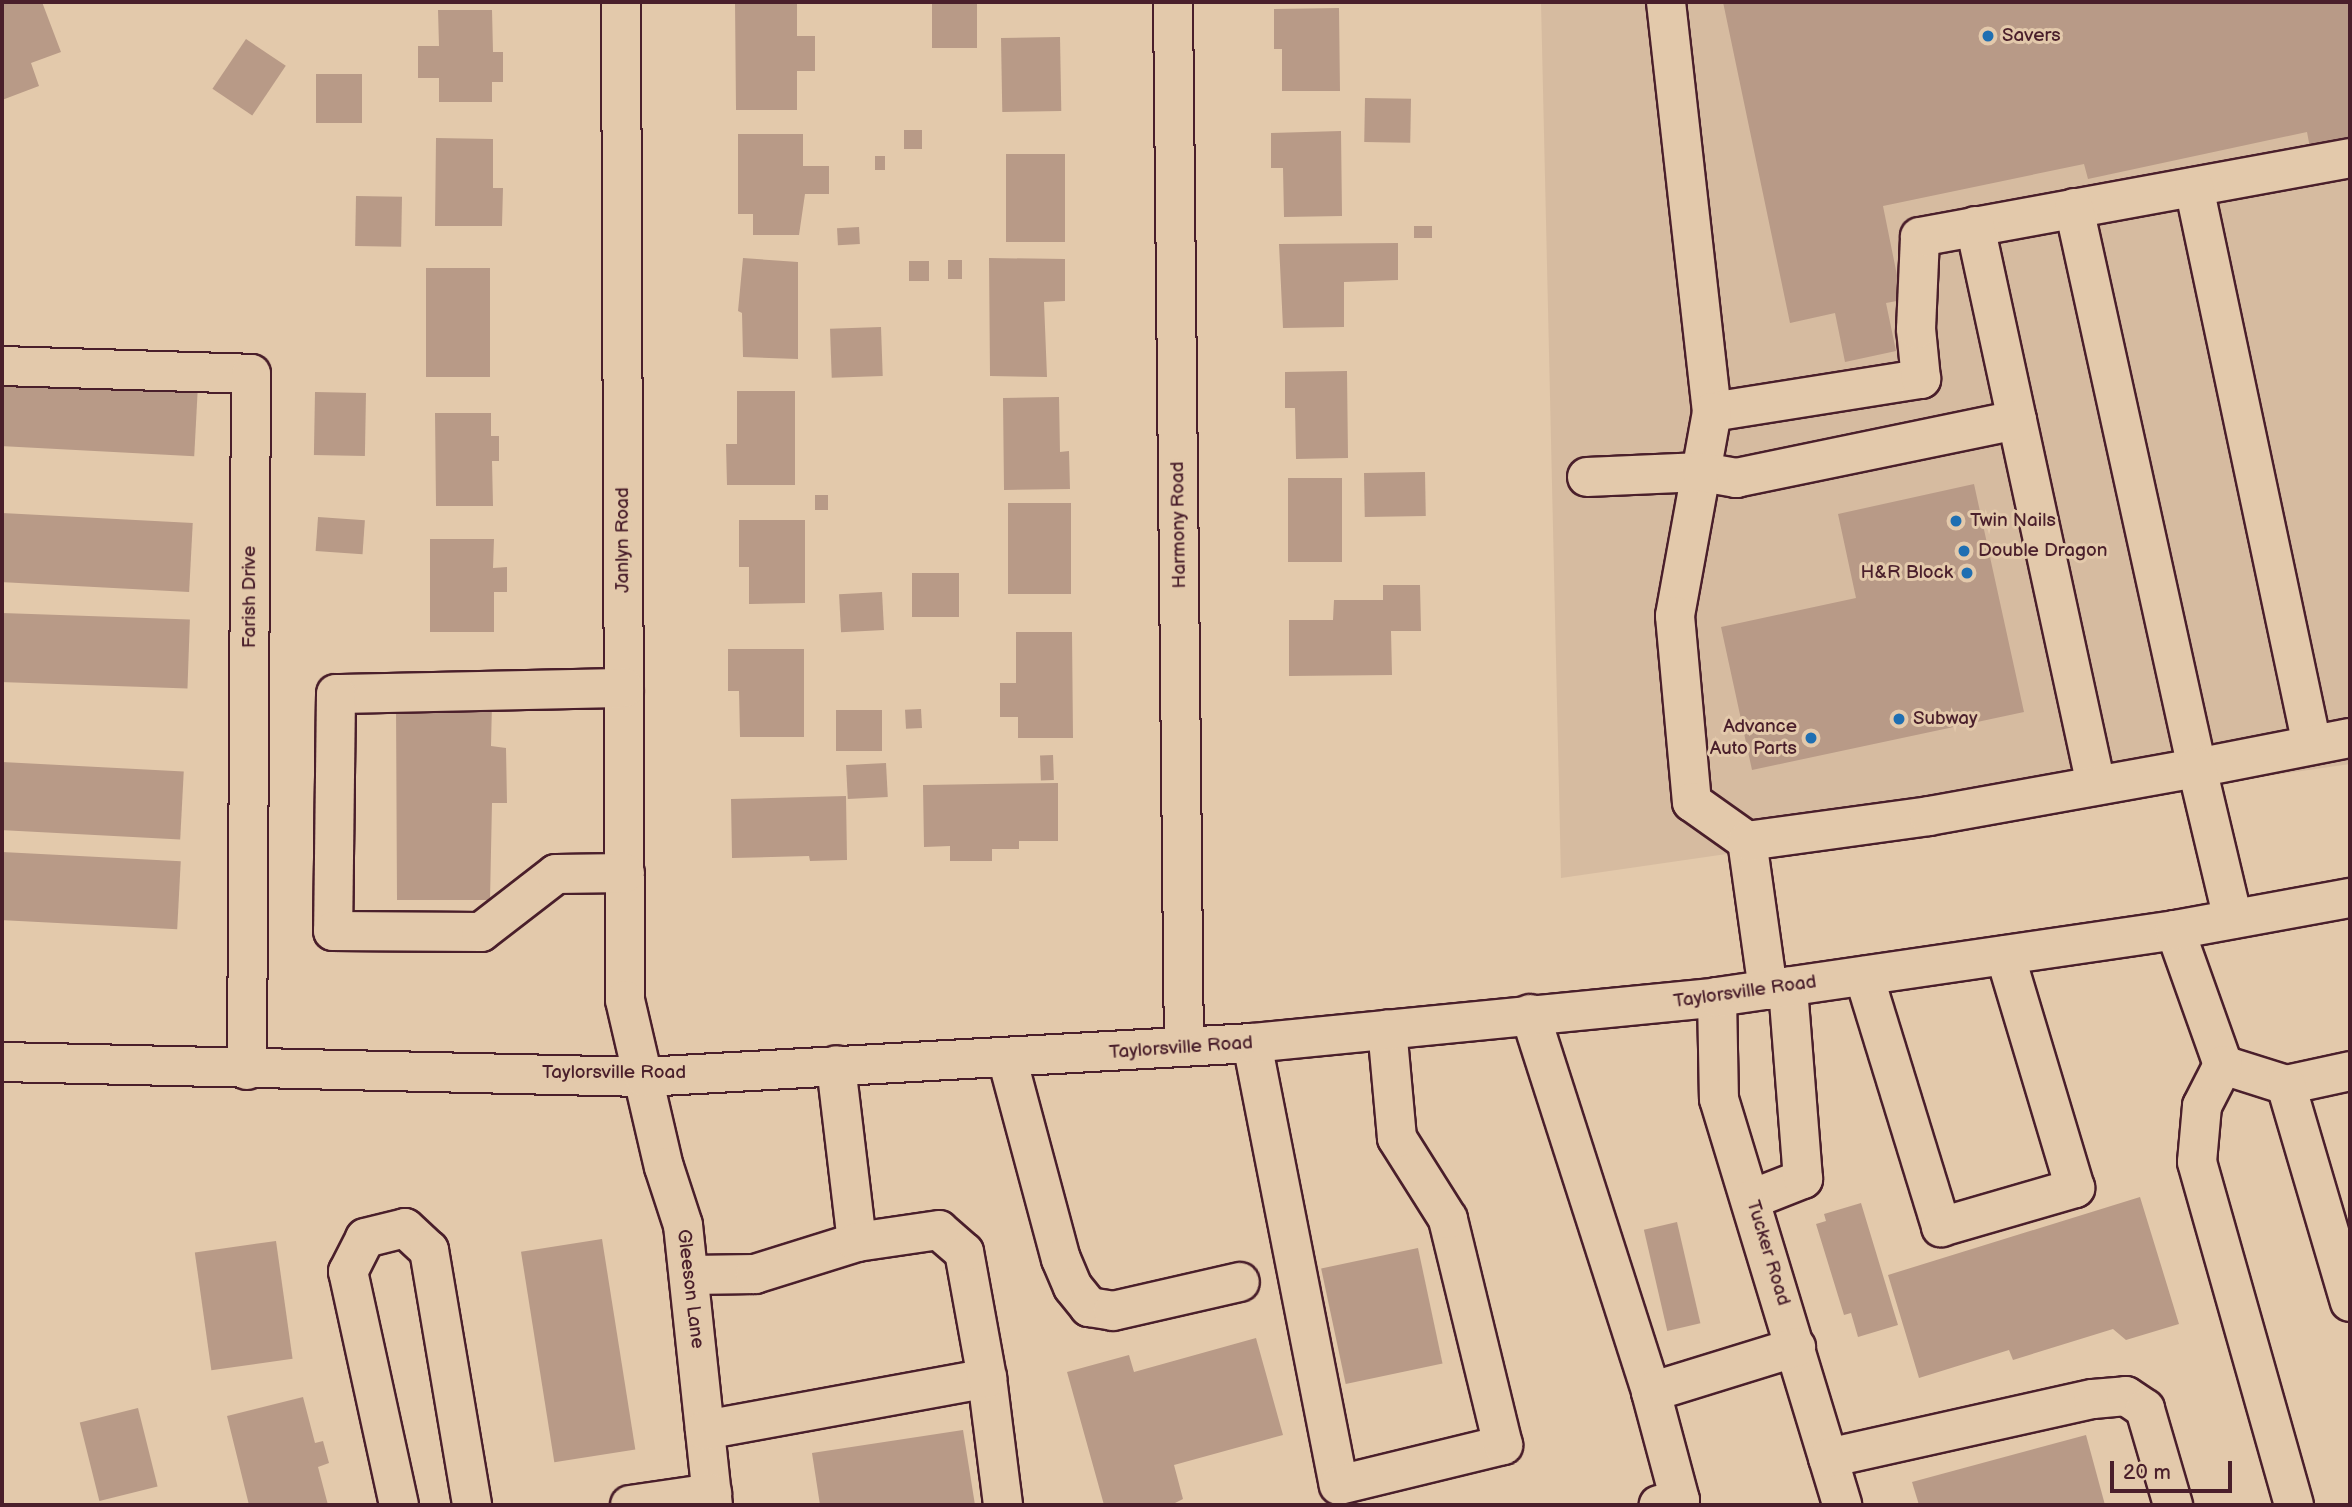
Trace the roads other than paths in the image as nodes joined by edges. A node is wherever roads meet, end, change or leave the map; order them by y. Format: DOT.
graph roads {
  1 [pos="621,2"];
  2 [pos="1173,2"];
  3 [pos="1666,2"];
  4 [pos="2350,158"];
  5 [pos="2194,187"];
  6 [pos="2074,208"];
  7 [pos="1975,226"];
  8 [pos="2,366"];
  9 [pos="1712,412"];
  10 [pos="2017,419"];
  11 [pos="1702,472"];
  12 [pos="1587,477"];
  13 [pos="624,688"];
  14 [pos="2350,738"];
  15 [pos="2312,745"];
  16 [pos="2197,768"];
  17 [pos="2096,785"];
  18 [pos="1747,841"];
  19 [pos="625,873"];
  20 [pos="2350,898"];
  21 [pos="2233,919"];
  22 [pos="2175,930"];
  23 [pos="2005,955"];
  24 [pos="1864,975"];
  25 [pos="1778,988"];
  26 [pos="1717,997"];
  27 [pos="1530,1014"];
  28 [pos="1387,1029"];
  29 [pos="1252,1043"];
  30 [pos="1184,1047"];
  31 [pos="1007,1058"];
  32 [pos="2,1062"];
  33 [pos="836,1065"];
  34 [pos="2223,1065"];
  35 [pos="247,1070"];
  36 [pos="2350,1071"];
  37 [pos="644,1077"];
  38 [pos="2286,1085"];
  39 [pos="1752,1199"];
  40 [pos="857,1242"];
  41 [pos="691,1275"];
  42 [pos="1240,1282"];
  43 [pos="2350,1302"];
  44 [pos="1796,1347"];
  45 [pos="987,1378"];
  46 [pos="1651,1392"];
  47 [pos="705,1430"];
  48 [pos="1828,1458"];
  49 [pos="712,1499"];
  50 [pos="399,1505"];
  51 [pos="472,1505"];
  52 [pos="630,1505"];
  53 [pos="1003,1505"];
  54 [pos="1658,1505"];
  55 [pos="1842,1505"];
  56 [pos="2173,1505"];
  57 [pos="2294,1505"];
  1 -- 13 [label="street, Janlyn Road"];
  2 -- 30 [label="street, Harmony Road"];
  3 -- 9 [label="street"];
  4 -- 5 [label="street"];
  5 -- 6 [label="street"];
  5 -- 15 [label="street"];
  6 -- 7 [label="street"];
  6 -- 16 [label="street"];
  7 -- 9 [label="street"];
  7 -- 10 [label="street"];
  8 -- 35 [label="street, Farish Drive"];
  9 -- 11 [label="street"];
  10 -- 11 [label="street"];
  10 -- 17 [label="street"];
  11 -- 12 [label="street"];
  11 -- 18 [label="street"];
  13 -- 19 [label="street, Janlyn Road"];
  13 -- 19 [label="street"];
  14 -- 15 [label="street"];
  15 -- 16 [label="street"];
  16 -- 17 [label="street"];
  16 -- 21 [label="street"];
  17 -- 18 [label="street"];
  18 -- 25 [label="street"];
  19 -- 37 [label="street, Janlyn Road"];
  20 -- 21 [label="street, Taylorsville Road"];
  21 -- 22 [label="street, Taylorsville Road"];
  22 -- 23 [label="street, Taylorsville Road"];
  22 -- 34 [label="street"];
  23 -- 24 [label="street, Taylorsville Road"];
  23 -- 24 [label="street"];
  24 -- 25 [label="street, Taylorsville Road"];
  25 -- 26 [label="street, Taylorsville Road"];
  25 -- 39 [label="street"];
  26 -- 27 [label="street, Taylorsville Road"];
  26 -- 39 [label="street, Tucker Road"];
  27 -- 28 [label="street, Taylorsville Road"];
  27 -- 46 [label="street"];
  28 -- 29 [label="street, Taylorsville Road"];
  28 -- 29 [label="street"];
  29 -- 30 [label="street, Taylorsville Road"];
  30 -- 31 [label="street, Taylorsville Road"];
  31 -- 33 [label="street, Taylorsville Road"];
  31 -- 42 [label="street"];
  32 -- 35 [label="street, Taylorsville Road"];
  33 -- 37 [label="street, Taylorsville Road"];
  33 -- 40 [label="street"];
  34 -- 38 [label="street"];
  34 -- 57 [label="street"];
  35 -- 37 [label="street, Taylorsville Road"];
  36 -- 38 [label="street"];
  37 -- 41 [label="street, Gleeson Lane"];
  38 -- 43 [label="street"];
  39 -- 44 [label="street, Tucker Road"];
  40 -- 41 [label="street"];
  40 -- 45 [label="street"];
  41 -- 47 [label="street, Gleeson Lane"];
  44 -- 46 [label="street"];
  44 -- 48 [label="street, Tucker Road"];
  45 -- 47 [label="street"];
  45 -- 53 [label="street"];
  46 -- 54 [label="street"];
  47 -- 49 [label="street, Gleeson Lane"];
  48 -- 55 [label="street, Tucker Road"];
  48 -- 56 [label="street"];
  49 -- 52 [label="street"];
  50 -- 51 [label="street"];
}
